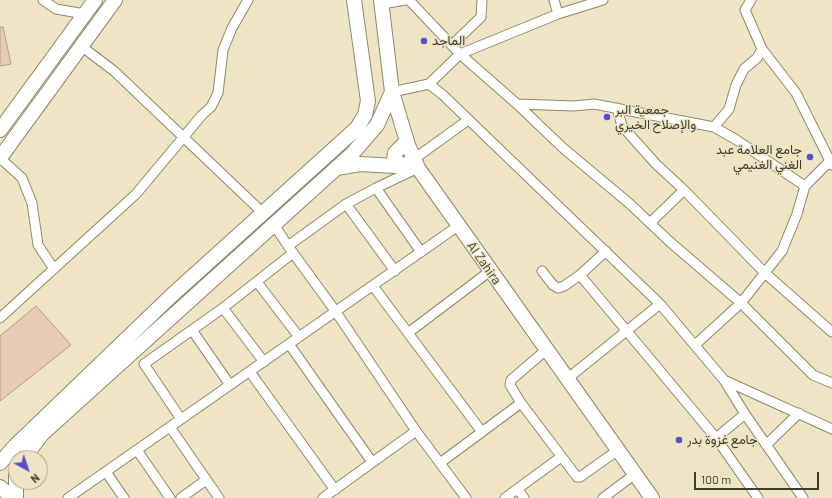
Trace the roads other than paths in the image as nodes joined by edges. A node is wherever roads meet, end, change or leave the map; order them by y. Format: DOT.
graph roads {
  1 [pos="43,0"];
  2 [pos="95,0"];
  3 [pos="116,0"];
  4 [pos="248,0"];
  5 [pos="354,0"];
  6 [pos="406,0"];
  7 [pos="410,0"];
  8 [pos="482,0"];
  9 [pos="554,0"];
  10 [pos="603,0"];
  11 [pos="751,0"];
  12 [pos="381,2"];
  13 [pos="85,14"];
  14 [pos="558,14"];
  15 [pos="452,45"];
  16 [pos="81,46"];
  17 [pos="762,49"];
  18 [pos="460,54"];
  19 [pos="429,84"];
  20 [pos="392,92"];
  21 [pos="517,104"];
  22 [pos="617,108"];
  23 [pos="468,120"];
  24 [pos="714,127"];
  25 [pos="0,130"];
  26 [pos="184,136"];
  27 [pos="0,158"];
  28 [pos="831,161"];
  29 [pos="411,164"];
  30 [pos="337,168"];
  31 [pos="805,186"];
  32 [pos="376,188"];
  33 [pos="684,190"];
  34 [pos="346,204"];
  35 [pos="263,213"];
  36 [pos="274,223"];
  37 [pos="650,223"];
  38 [pos="458,226"];
  39 [pos="291,250"];
  40 [pos="606,251"];
  41 [pos="422,252"];
  42 [pos="54,269"];
  43 [pos="395,271"];
  44 [pos="490,271"];
  45 [pos="542,271"];
  46 [pos="765,273"];
  47 [pos="580,275"];
  48 [pos="257,282"];
  49 [pos="373,286"];
  50 [pos="741,303"];
  51 [pos="660,304"];
  52 [pos="223,308"];
  53 [pos="336,312"];
  54 [pos="0,318"];
  55 [pos="192,330"];
  56 [pos="627,331"];
  57 [pos="832,332"];
  58 [pos="408,333"];
  59 [pos="299,337"];
  60 [pos="289,344"];
  61 [pos="695,345"];
  62 [pos="546,350"];
  63 [pos="264,362"];
  64 [pos="250,372"];
  65 [pos="567,379"];
  66 [pos="724,380"];
  67 [pos="832,383"];
  68 [pos="230,385"];
  69 [pos="521,403"];
  70 [pos="799,413"];
  71 [pos="745,414"];
  72 [pos="181,419"];
  73 [pos="170,428"];
  74 [pos="832,429"];
  75 [pos="416,431"];
  76 [pos="482,432"];
  77 [pos="716,438"];
  78 [pos="766,445"];
  79 [pos="30,450"];
  80 [pos="137,450"];
  81 [pos="618,450"];
  82 [pos="561,457"];
  83 [pos="372,462"];
  84 [pos="0,463"];
  85 [pos="440,463"];
  86 [pos="106,472"];
  87 [pos="635,474"];
  88 [pos="206,480"];
  89 [pos="0,487"];
  90 [pos="518,489"];
  91 [pos="335,490"];
  92 [pos="75,496"];
  93 [pos="14,498"];
  94 [pos="124,498"];
  95 [pos="170,498"];
  96 [pos="181,498"];
  97 [pos="219,498"];
  98 [pos="324,498"];
  99 [pos="466,498"];
  100 [pos="505,498"];
  101 [pos="524,498"];
  102 [pos="603,498"];
  103 [pos="652,498"];
  104 [pos="758,498"];
  105 [pos="803,498"];
  1 -- 13 [label="street"];
  2 -- 13 [label="main road"];
  3 -- 16 [label="main road"];
  4 -- 26 [label="street"];
  5 -- 35 [label="main road"];
  6 -- 12 [label="street"];
  7 -- 15 [label="street"];
  8 -- 15 [label="street"];
  9 -- 14 [label="street"];
  10 -- 14 [label="street"];
  11 -- 17 [label="street"];
  12 -- 20 [label="main road"];
  13 -- 25 [label="main road"];
  14 -- 18 [label="street"];
  15 -- 18 [label="street"];
  16 -- 26 [label="street"];
  16 -- 27 [label="main road"];
  17 -- 24 [label="street"];
  17 -- 28 [label="street"];
  18 -- 19 [label="street"];
  18 -- 21 [label="street"];
  19 -- 20 [label="street"];
  19 -- 23 [label="street"];
  20 -- 29 [label="main road, Al Zahira"];
  20 -- 30 [label="main road"];
  21 -- 22 [label="street"];
  21 -- 37 [label="street"];
  22 -- 24 [label="street"];
  22 -- 33 [label="street"];
  23 -- 29 [label="street"];
  23 -- 40 [label="street"];
  24 -- 31 [label="street"];
  26 -- 35 [label="street"];
  26 -- 42 [label="street"];
  27 -- 42 [label="street"];
  28 -- 31 [label="street"];
  29 -- 30 [label="main road"];
  29 -- 32 [label="street"];
  29 -- 38 [label="main road, Al Zahira"];
  30 -- 36 [label="main road"];
  31 -- 46 [label="street"];
  32 -- 34 [label="street"];
  32 -- 41 [label="street"];
  33 -- 37 [label="street"];
  33 -- 46 [label="street"];
  34 -- 39 [label="street"];
  34 -- 43 [label="street"];
  35 -- 84 [label="main road"];
  36 -- 39 [label="street"];
  36 -- 79 [label="main road"];
  37 -- 50 [label="street"];
  38 -- 41 [label="street"];
  38 -- 44 [label="main road, Al Zahira"];
  39 -- 48 [label="street"];
  39 -- 53 [label="street"];
  40 -- 47 [label="street"];
  40 -- 51 [label="street"];
  41 -- 43 [label="street"];
  42 -- 54 [label="street"];
  43 -- 49 [label="street"];
  44 -- 58 [label="street"];
  44 -- 62 [label="main road, Al Zahira"];
  45 -- 47 [label="street"];
  46 -- 50 [label="street"];
  46 -- 57 [label="street"];
  47 -- 56 [label="street"];
  48 -- 52 [label="street"];
  48 -- 59 [label="street"];
  49 -- 53 [label="street"];
  49 -- 58 [label="street"];
  50 -- 61 [label="street"];
  50 -- 67 [label="street"];
  51 -- 56 [label="street"];
  51 -- 61 [label="street"];
  52 -- 55 [label="street"];
  52 -- 63 [label="street"];
  53 -- 59 [label="street"];
  53 -- 75 [label="street"];
  55 -- 68 [label="street"];
  55 -- 72 [label="street"];
  56 -- 65 [label="street"];
  56 -- 77 [label="street"];
  58 -- 76 [label="street"];
  59 -- 60 [label="street"];
  60 -- 63 [label="street"];
  60 -- 83 [label="street"];
  61 -- 66 [label="street"];
  62 -- 65 [label="main road, Al Zahira"];
  62 -- 69 [label="street"];
  63 -- 64 [label="street"];
  64 -- 68 [label="street"];
  64 -- 91 [label="street"];
  65 -- 81 [label="main road, Al Zahira"];
  66 -- 70 [label="street"];
  66 -- 71 [label="street"];
  68 -- 72 [label="street"];
  69 -- 76 [label="street"];
  69 -- 82 [label="street"];
  70 -- 74 [label="street"];
  70 -- 78 [label="street"];
  71 -- 77 [label="street"];
  71 -- 78 [label="street"];
  72 -- 73 [label="street"];
  73 -- 80 [label="street"];
  73 -- 88 [label="street"];
  75 -- 83 [label="street"];
  75 -- 85 [label="street"];
  76 -- 85 [label="street"];
  77 -- 104 [label="street"];
  78 -- 105 [label="street"];
  80 -- 86 [label="street"];
  80 -- 95 [label="street"];
  81 -- 82 [label="street"];
  81 -- 87 [label="main road, Al Zahira"];
  82 -- 90 [label="street"];
  83 -- 91 [label="street"];
  85 -- 99 [label="street"];
  86 -- 92 [label="street"];
  86 -- 94 [label="street"];
  87 -- 102 [label="street"];
  87 -- 103 [label="main road, Al Zahira"];
  88 -- 96 [label="street"];
  88 -- 97 [label="street"];
  89 -- 93 [label="main road"];
  90 -- 100 [label="street"];
  90 -- 101 [label="street"];
  91 -- 98 [label="street"];
}
